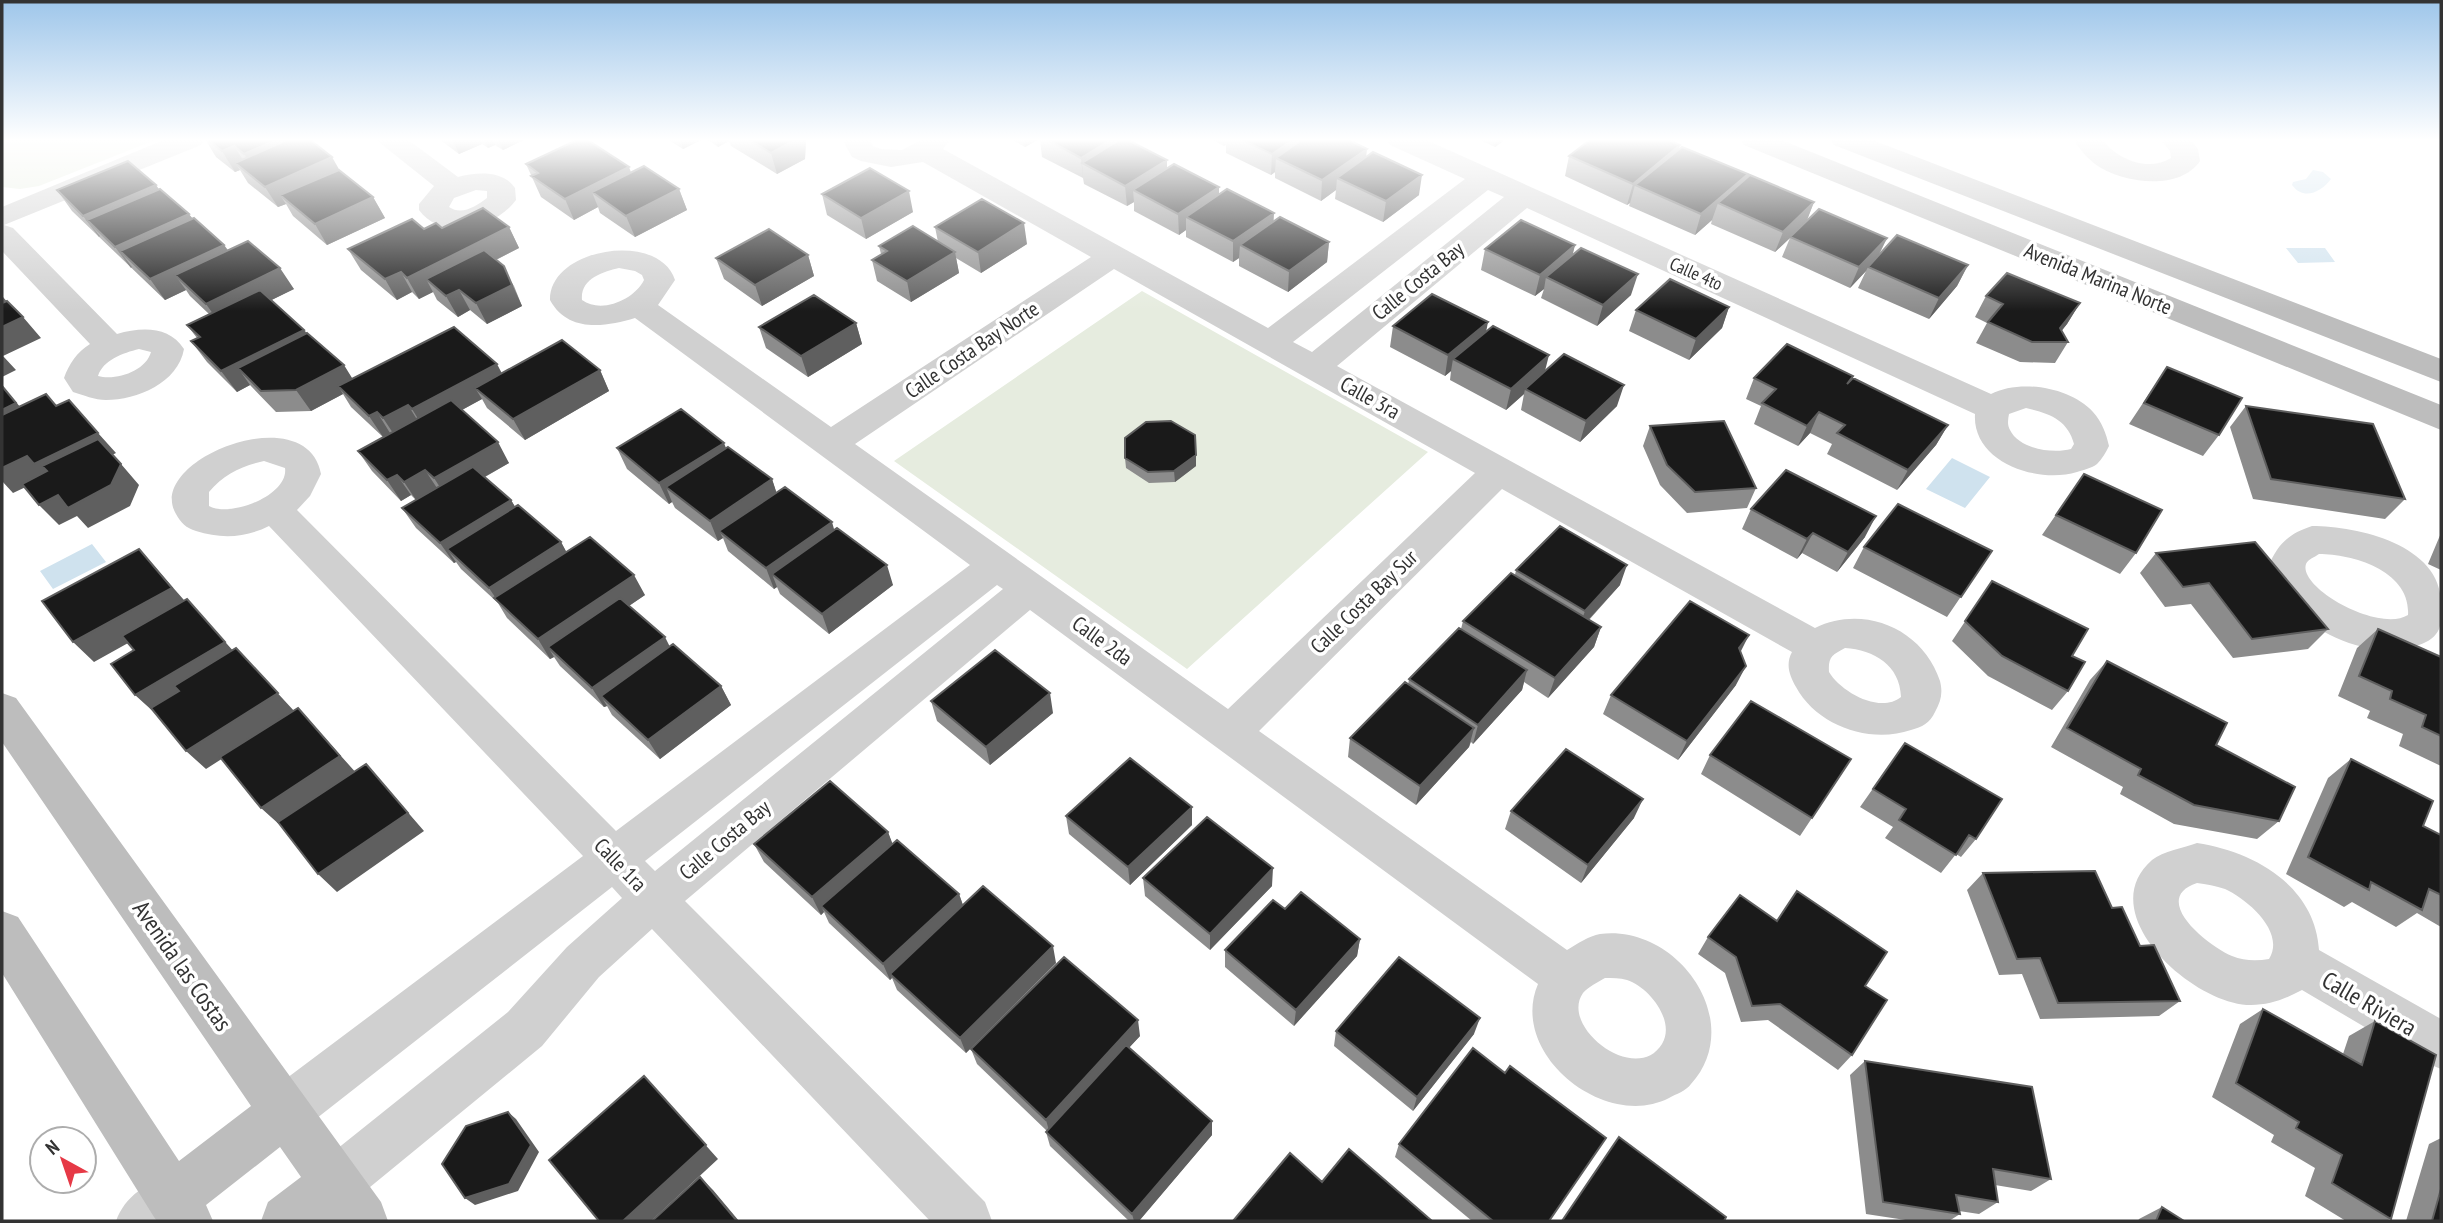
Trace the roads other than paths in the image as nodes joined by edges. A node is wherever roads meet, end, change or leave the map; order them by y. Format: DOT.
graph roads {
  1 [pos="53,196"];
  2 [pos="1015,196"];
  3 [pos="1461,196"];
  4 [pos="1523,196"];
  5 [pos="1895,196"];
  6 [pos="1991,196"];
  7 [pos="2,217"];
  8 [pos="2,234"];
  9 [pos="1113,256"];
  10 [pos="639,306"];
  11 [pos="2291,313"];
  12 [pos="1270,343"];
  13 [pos="111,346"];
  14 [pos="2269,348"];
  15 [pos="1314,367"];
  16 [pos="2441,371"];
  17 [pos="1992,408"];
  18 [pos="2441,418"];
  19 [pos="830,444"];
  20 [pos="1499,471"];
  21 [pos="274,509"];
  22 [pos="1013,577"];
  23 [pos="1814,646"];
  24 [pos="2,710"];
  25 [pos="1230,733"];
  26 [pos="614,859"];
  27 [pos="654,900"];
  28 [pos="2,932"];
  29 [pos="2296,962"];
  30 [pos="1565,976"];
  31 [pos="2441,1045"];
  32 [pos="285,1111"];
  33 [pos="349,1202"];
  34 [pos="167,1214"];
  35 [pos="287,1221"];
  36 [pos="966,1221"];
  1 -- 7 [label="street"];
  2 -- 9 [label="street, Calle 3ra"];
  3 -- 12 [label="street"];
  4 -- 15 [label="street, Calle Costa Bay"];
  4 -- 17 [label="street, Calle 4to"];
  5 -- 14 [label="main road, Avenida Marina Norte"];
  6 -- 11 [label="main road, Avenida Marina Norte"];
  8 -- 13 [label="street"];
  9 -- 12 [label="street, Calle 3ra"];
  9 -- 19 [label="street, Calle Costa Bay Norte"];
  10 -- 19 [label="street, Calle 2da"];
  11 -- 14 [label="main road"];
  11 -- 16 [label="main road, Avenida Marina Norte"];
  12 -- 15 [label="street, Calle 3ra"];
  14 -- 18 [label="main road, Avenida Marina Norte"];
  15 -- 20 [label="street, Calle 3ra"];
  19 -- 22 [label="street, Calle 2da"];
  20 -- 23 [label="street, Calle 3ra"];
  20 -- 25 [label="street, Calle Costa Bay Sur"];
  21 -- 26 [label="street, Calle 1ra"];
  22 -- 25 [label="street, Calle 2da"];
  22 -- 26 [label="street"];
  22 -- 27 [label="street, Calle Costa Bay"];
  24 -- 32 [label="main road, Avenida las Costas"];
  25 -- 30 [label="street, Calle 2da"];
  26 -- 27 [label="street, Calle 1ra"];
  26 -- 32 [label="street"];
  27 -- 33 [label="street, Calle Costa Bay"];
  27 -- 36 [label="street, Calle 1ra"];
  28 -- 34 [label="main road"];
  29 -- 31 [label="street, Calle Riviera"];
  32 -- 33 [label="main road, Avenida las Costas"];
  32 -- 34 [label="main road"];
  33 -- 35 [label="main road"];
}
